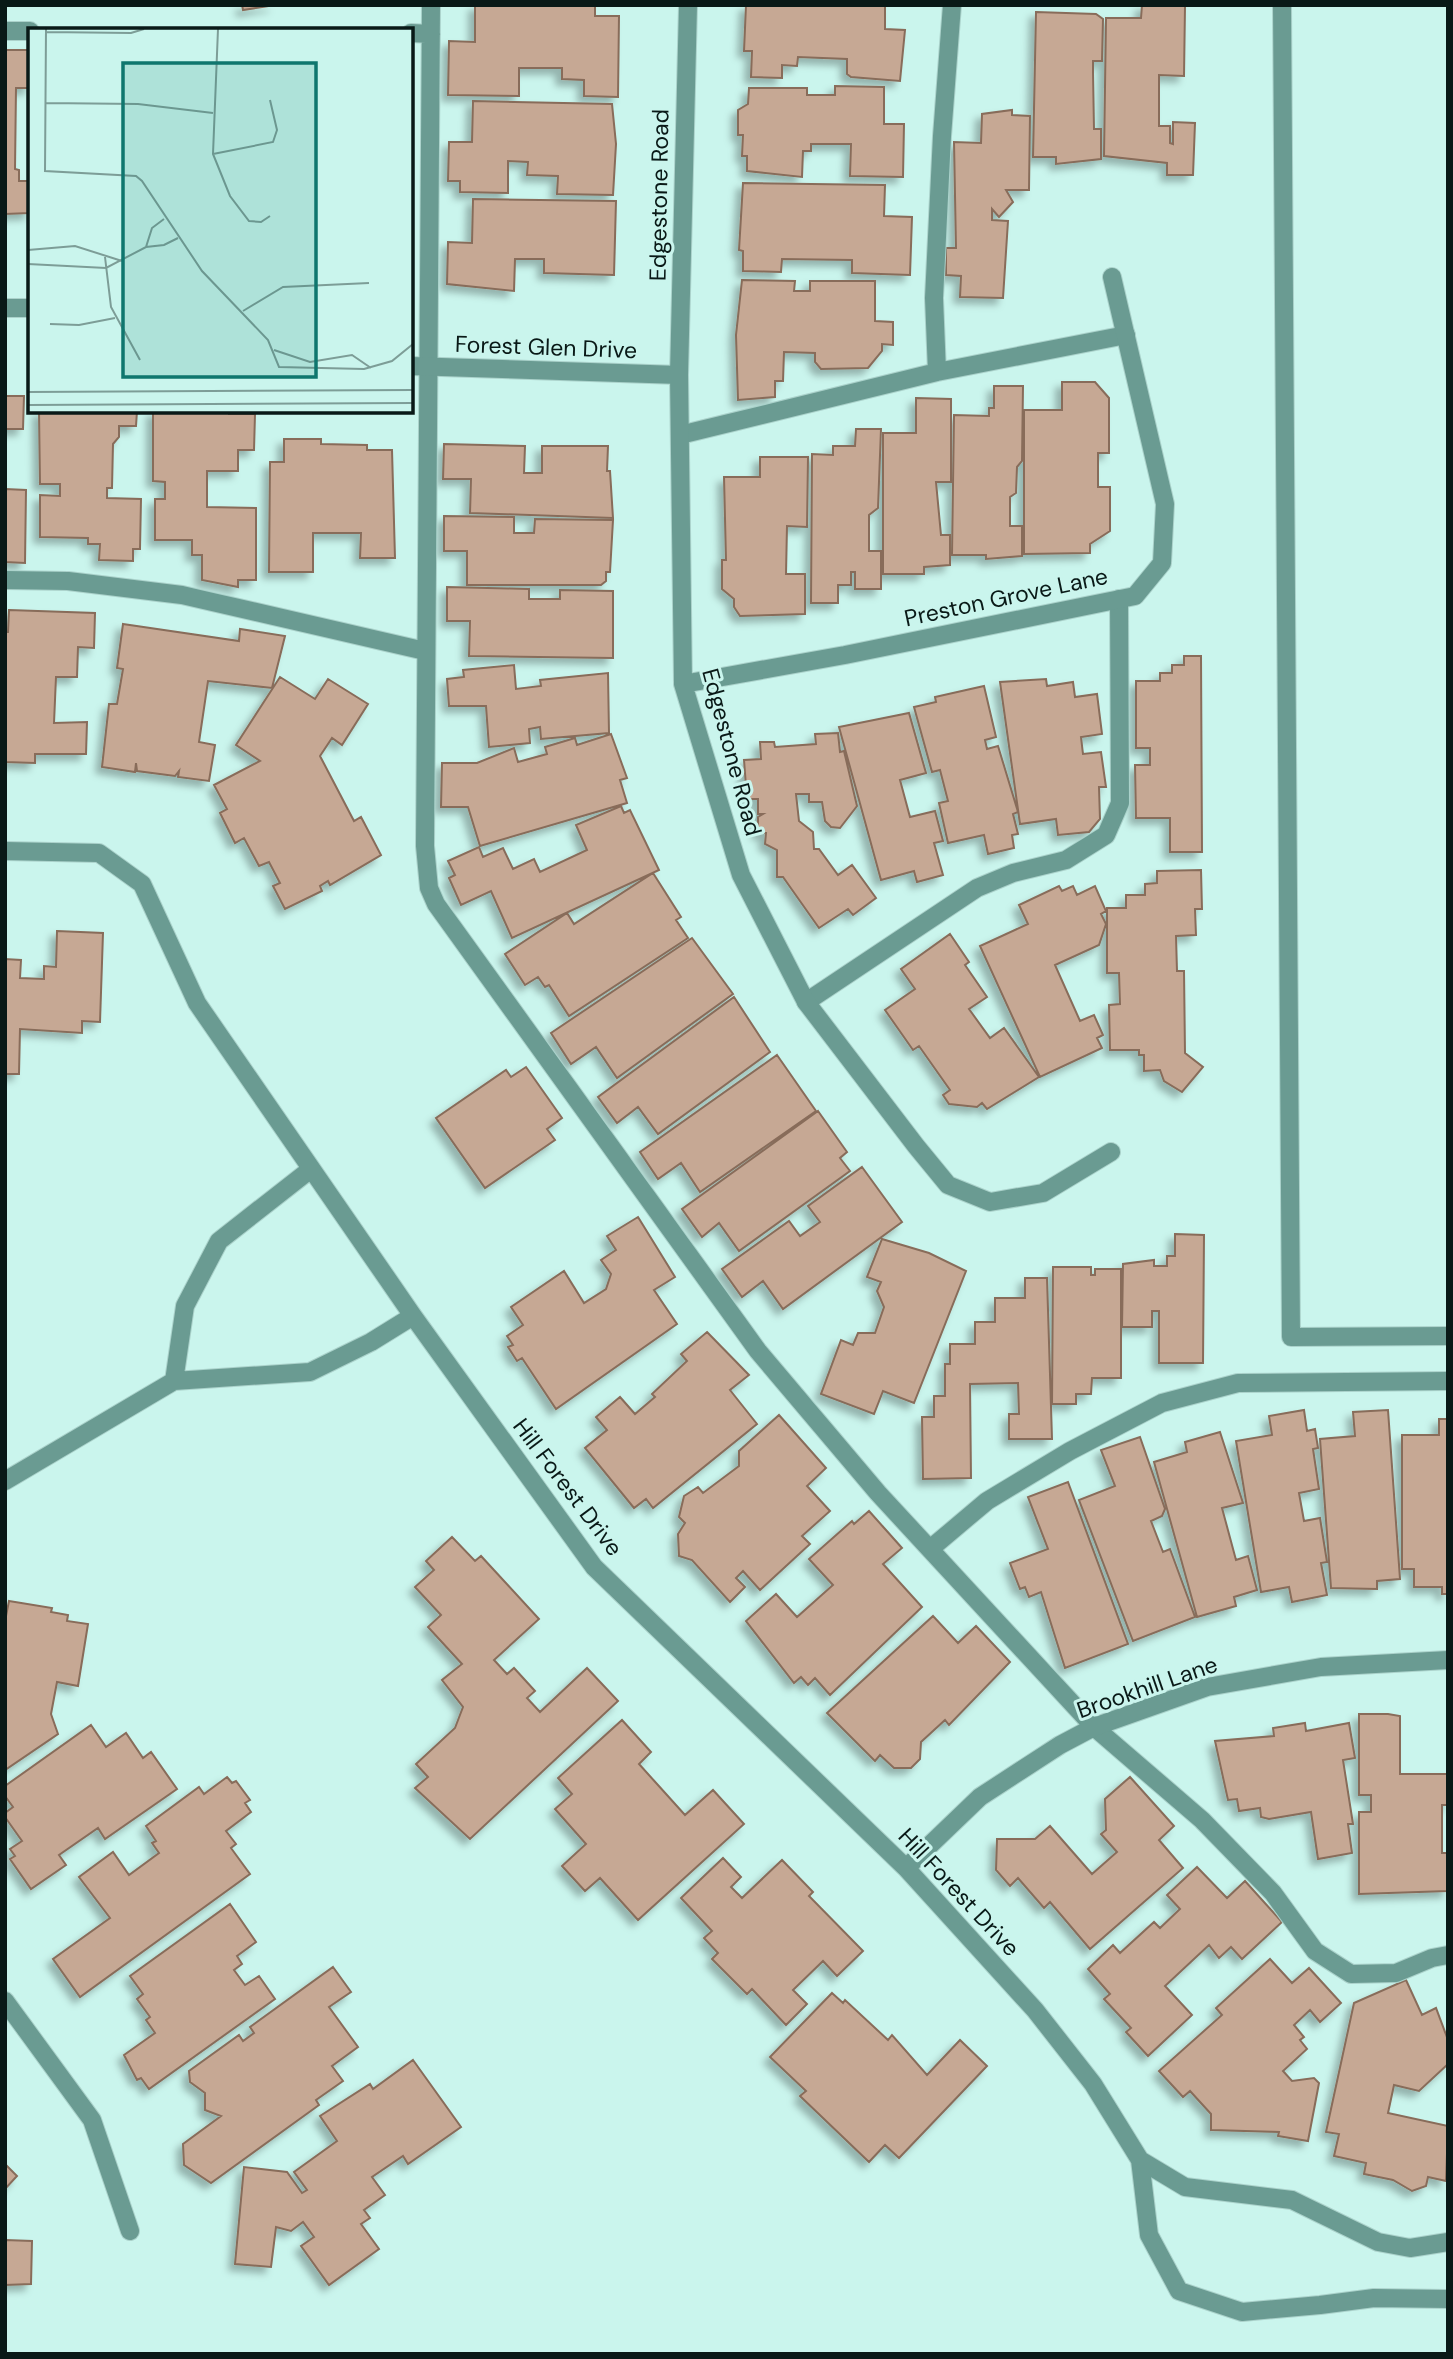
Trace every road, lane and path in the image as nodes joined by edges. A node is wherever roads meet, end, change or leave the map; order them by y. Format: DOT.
graph roads {
  1 [pos="431,5"];
  2 [pos="688,5"];
  3 [pos="952,5"];
  4 [pos="1282,5"];
  5 [pos="5,31"];
  6 [pos="28,31"];
  7 [pos="413,33"];
  8 [pos="431,34"];
  9 [pos="1112,277"];
  10 [pos="5,308"];
  11 [pos="28,308"];
  12 [pos="1126,335"];
  13 [pos="420,367"];
  14 [pos="937,372"];
  15 [pos="679,375"];
  16 [pos="680,435"];
  17 [pos="5,580"];
  18 [pos="1119,599"];
  19 [pos="425,651"];
  20 [pos="682,684"];
  21 [pos="5,851"];
  22 [pos="806,1002"];
  23 [pos="1111,1152"];
  24 [pos="311,1169"];
  25 [pos="413,1316"];
  26 [pos="1448,1336"];
  27 [pos="174,1381"];
  28 [pos="1448,1381"];
  29 [pos="5,1481"];
  30 [pos="930,1549"];
  31 [pos="1448,1660"];
  32 [pos="1094,1727"];
  33 [pos="906,1868"];
  34 [pos="1448,1955"];
  35 [pos="5,2001"];
  36 [pos="1140,2160"];
  37 [pos="130,2231"];
  38 [pos="1448,2242"];
  39 [pos="1448,2299"];
  1 -- 8 [label="street"];
  2 -- 15 [label="street, Edgestone Road"];
  3 -- 14 [label="street"];
  4 -- 26 [label="street"];
  5 -- 6 [label="street"];
  7 -- 8 [label="street"];
  8 -- 13 [label="street"];
  9 -- 12 [label="street, Preston Grove Lane"];
  10 -- 11 [label="street"];
  12 -- 14 [label="street"];
  12 -- 18 [label="street, Preston Grove Lane"];
  13 -- 15 [label="street, Forest Glen Drive"];
  13 -- 19 [label="street"];
  14 -- 16 [label="street"];
  15 -- 16 [label="street, Edgestone Road"];
  16 -- 20 [label="street, Edgestone Road"];
  17 -- 19 [label="street"];
  18 -- 20 [label="street, Preston Grove Lane"];
  18 -- 22 [label="street"];
  19 -- 30 [label="street"];
  20 -- 22 [label="street, Edgestone Road"];
  21 -- 24 [label="street, Hill Forest Drive"];
  22 -- 23 [label="street, Edgestone Road"];
  24 -- 25 [label="street, Hill Forest Drive"];
  24 -- 27 [label="street"];
  25 -- 27 [label="street"];
  25 -- 33 [label="street, Hill Forest Drive"];
  27 -- 29 [label="street"];
  28 -- 30 [label="street"];
  30 -- 32 [label="street"];
  31 -- 32 [label="street, Brookhill Lane"];
  32 -- 33 [label="street, Brookhill Lane"];
  32 -- 34 [label="street"];
  33 -- 36 [label="street, Hill Forest Drive"];
  35 -- 37 [label="street"];
  36 -- 38 [label="street, Hill Forest Drive"];
  36 -- 39 [label="street, Hill Forest Drive"];
}
